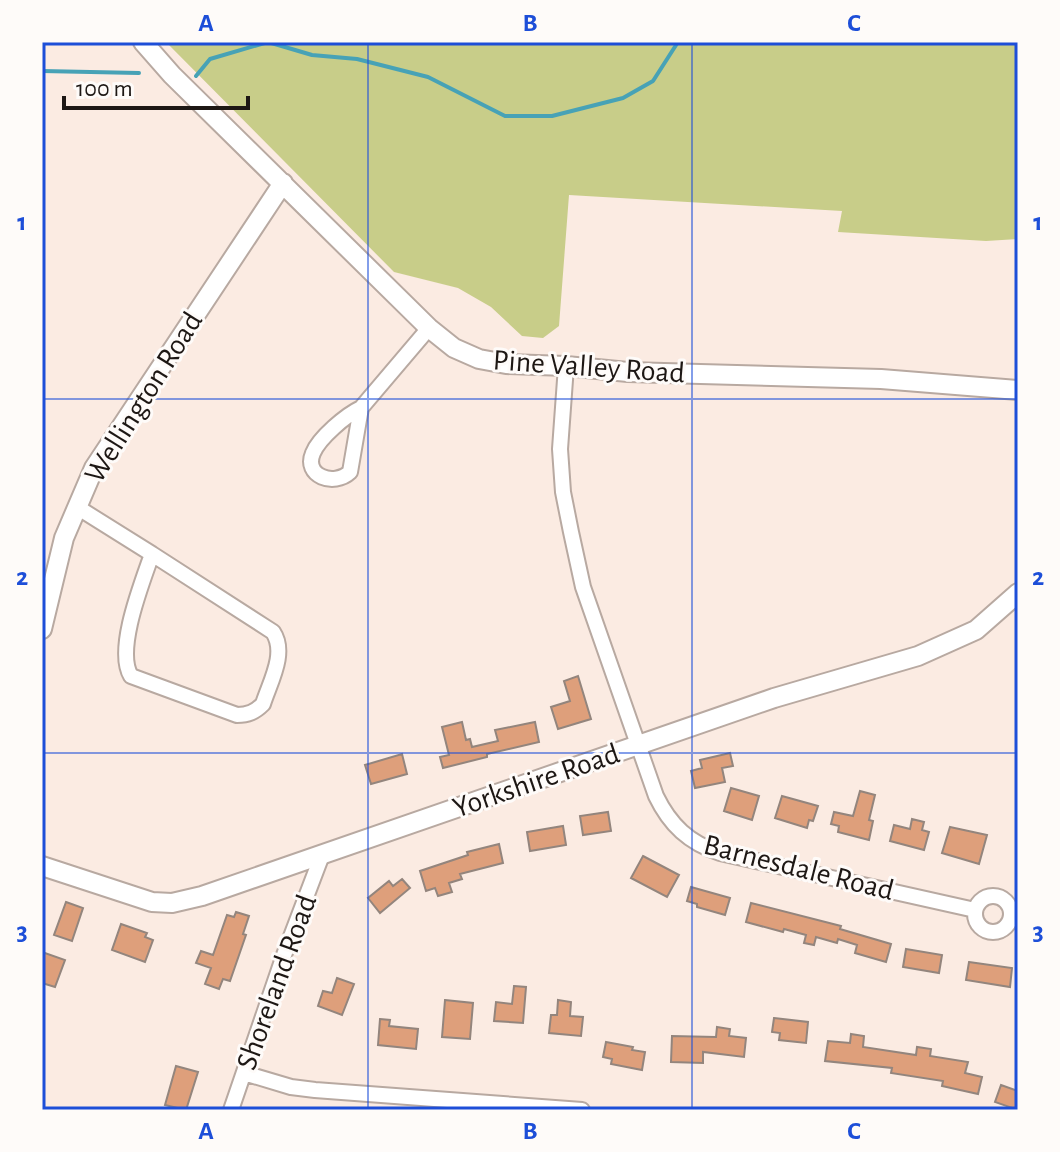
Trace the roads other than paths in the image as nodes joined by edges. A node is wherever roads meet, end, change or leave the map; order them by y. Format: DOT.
graph roads {
  1 [pos="143,42"];
  2 [pos="283,183"];
  3 [pos="429,328"];
  4 [pos="566,366"];
  5 [pos="1018,390"];
  6 [pos="361,408"];
  7 [pos="77,507"];
  8 [pos="152,554"];
  9 [pos="1018,593"];
  10 [pos="42,629"];
  11 [pos="637,745"];
  12 [pos="322,855"];
  13 [pos="42,866"];
  14 [pos="975,910"];
  15 [pos="244,1073"];
  16 [pos="442,1105"];
  17 [pos="231,1110"];
  18 [pos="582,1110"];
  1 -- 2 [label="street, Pine Valley Road"];
  2 -- 3 [label="street, Pine Valley Road"];
  2 -- 7 [label="street, Wellington Road"];
  3 -- 4 [label="street, Pine Valley Road"];
  3 -- 6 [label="street"];
  4 -- 5 [label="street, Pine Valley Road"];
  4 -- 11 [label="street, Barnesdale Road"];
  6 -- 6 [label="street"];
  7 -- 8 [label="street"];
  7 -- 10 [label="street, Wellington Road"];
  8 -- 8 [label="street"];
  9 -- 11 [label="street, Yorkshire Road"];
  11 -- 12 [label="street, Yorkshire Road"];
  11 -- 14 [label="street, Barnesdale Road"];
  12 -- 13 [label="street, Yorkshire Road"];
  12 -- 15 [label="street, Shoreland Road"];
  15 -- 16 [label="street"];
  15 -- 17 [label="street, Shoreland Road"];
  16 -- 18 [label="street"];
}
